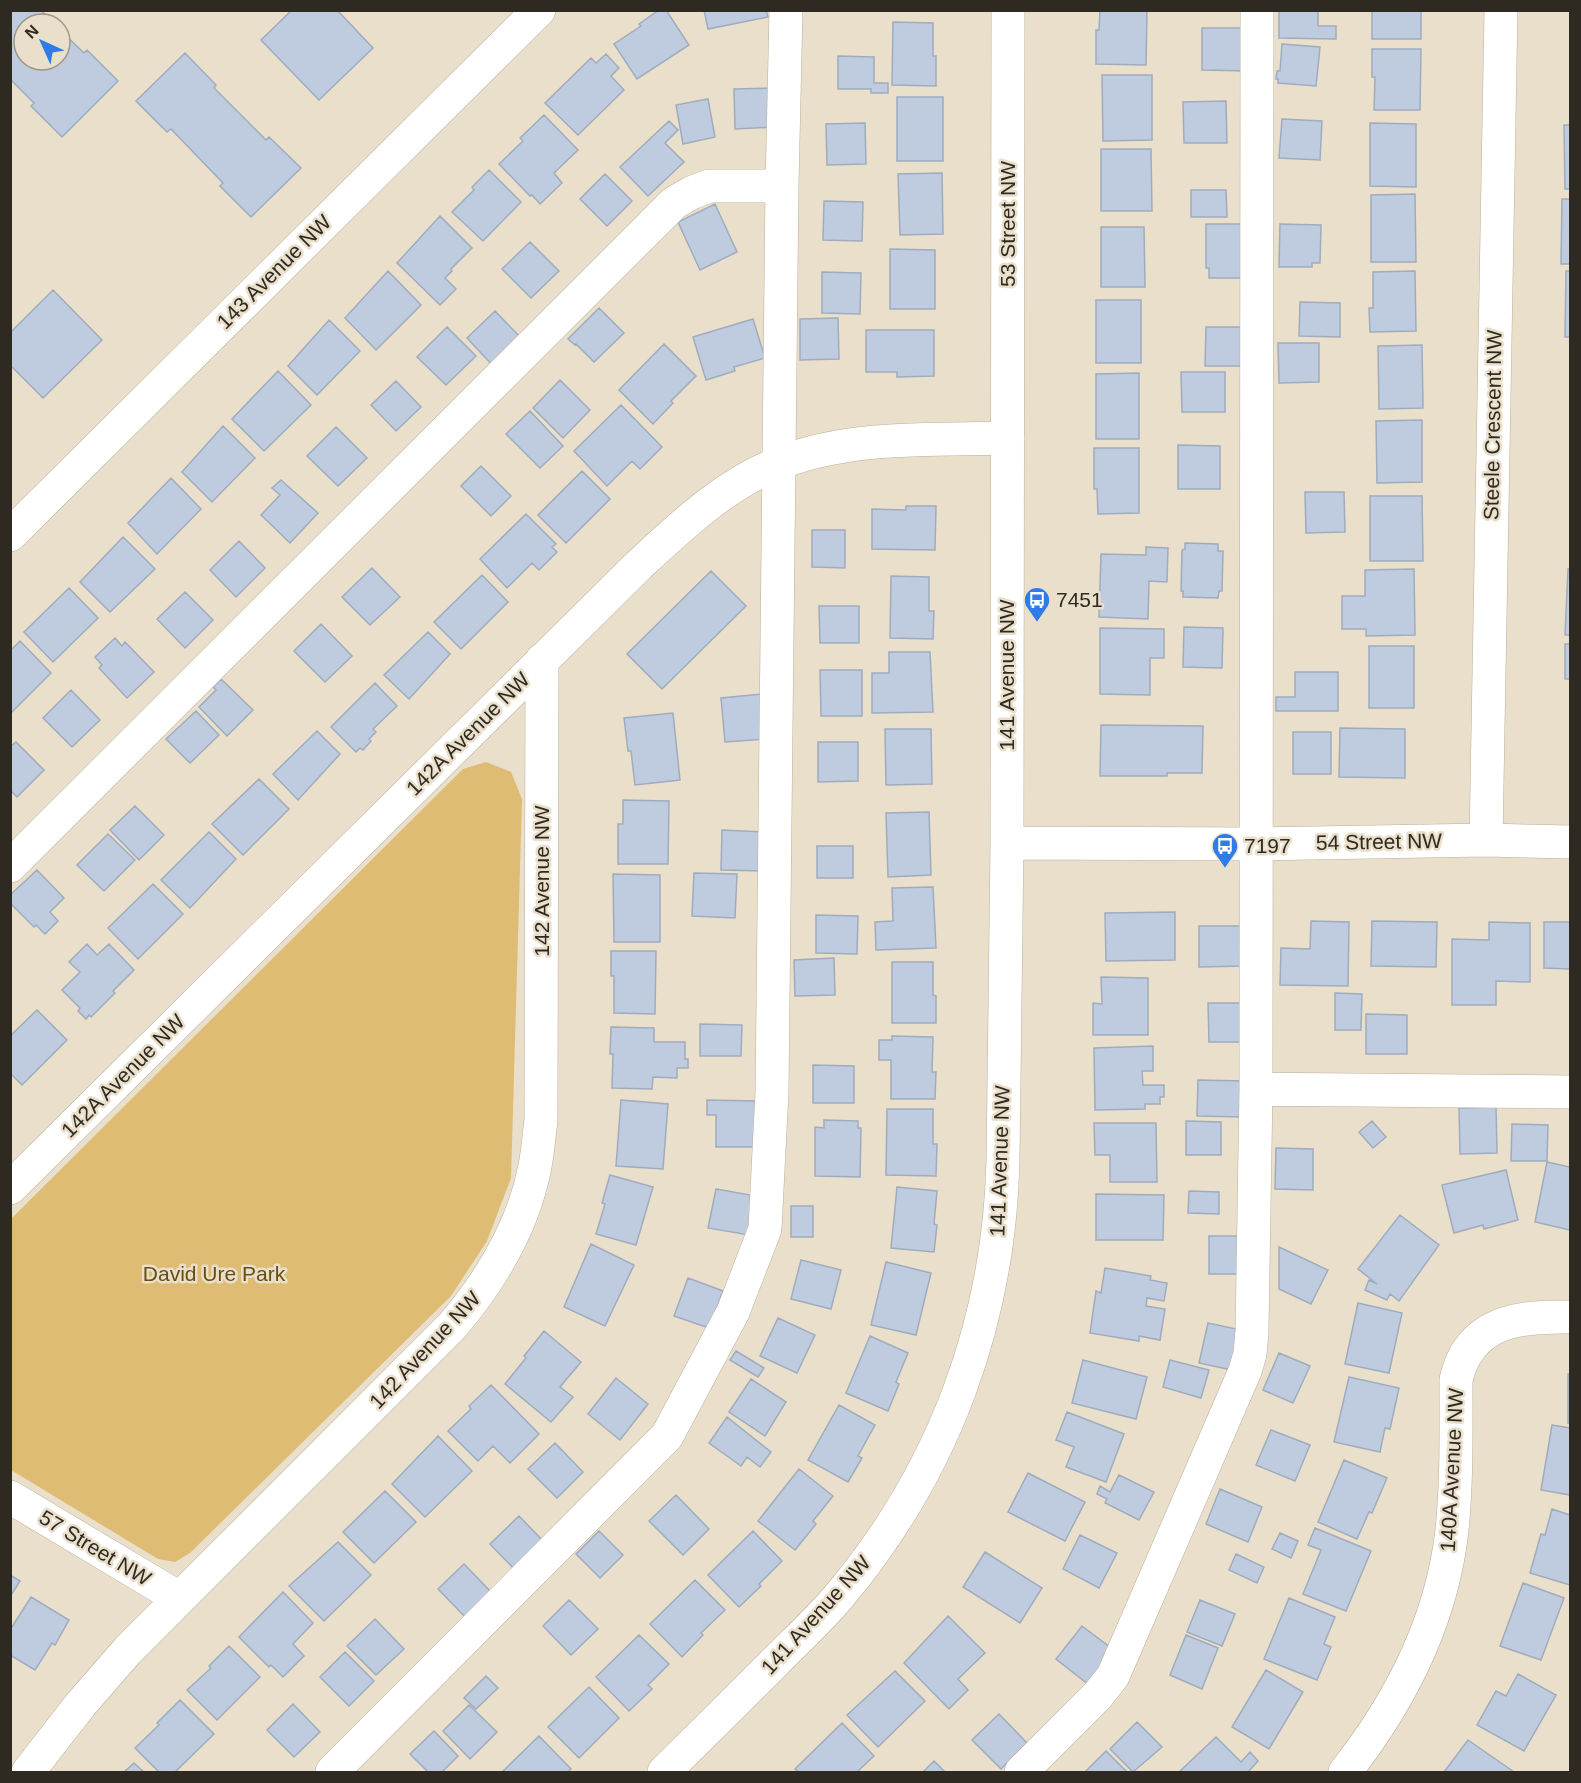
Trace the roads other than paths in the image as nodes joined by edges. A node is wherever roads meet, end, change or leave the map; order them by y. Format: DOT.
graph roads {
  1 [pos="539,10"];
  2 [pos="786,10"];
  3 [pos="1008,10"];
  4 [pos="1257,10"];
  5 [pos="1501,10"];
  6 [pos="782,186"];
  7 [pos="1008,438"];
  8 [pos="780,463"];
  9 [pos="10,535"];
  10 [pos="542,660"];
  11 [pos="1486,840"];
  12 [pos="1570,842"];
  13 [pos="1007,843"];
  14 [pos="1255,844"];
  15 [pos="10,866"];
  16 [pos="1256,1089"];
  17 [pos="1570,1092"];
  18 [pos="10,1188"];
  19 [pos="1570,1317"];
  20 [pos="10,1497"];
  21 [pos="179,1599"];
  22 [pos="28,1773"];
  23 [pos="332,1773"];
  24 [pos="664,1773"];
  25 [pos="1020,1773"];
  26 [pos="1345,1773"];
  1 -- 9 [label="street, 143 Avenue NW"];
  2 -- 6 [label="street"];
  3 -- 7 [label="street, 53 Street NW"];
  4 -- 14 [label="street"];
  5 -- 11 [label="street, Steele Crescent NW"];
  6 -- 8 [label="street"];
  6 -- 15 [label="street"];
  7 -- 8 [label="street, 142A Avenue NW"];
  7 -- 13 [label="street, 141 Avenue NW"];
  8 -- 10 [label="street, 142A Avenue NW"];
  8 -- 23 [label="street"];
  10 -- 18 [label="street, 142A Avenue NW"];
  10 -- 21 [label="street, 142 Avenue NW"];
  11 -- 12 [label="street, 54 Street NW"];
  11 -- 14 [label="street, 54 Street NW"];
  13 -- 14 [label="street, 54 Street NW"];
  13 -- 24 [label="street, 141 Avenue NW"];
  14 -- 16 [label="street"];
  16 -- 17 [label="street"];
  16 -- 25 [label="street"];
  19 -- 26 [label="street, 140A Avenue NW"];
  20 -- 21 [label="street, 57 Street NW"];
  21 -- 22 [label="street, 142 Avenue NW"];
}
